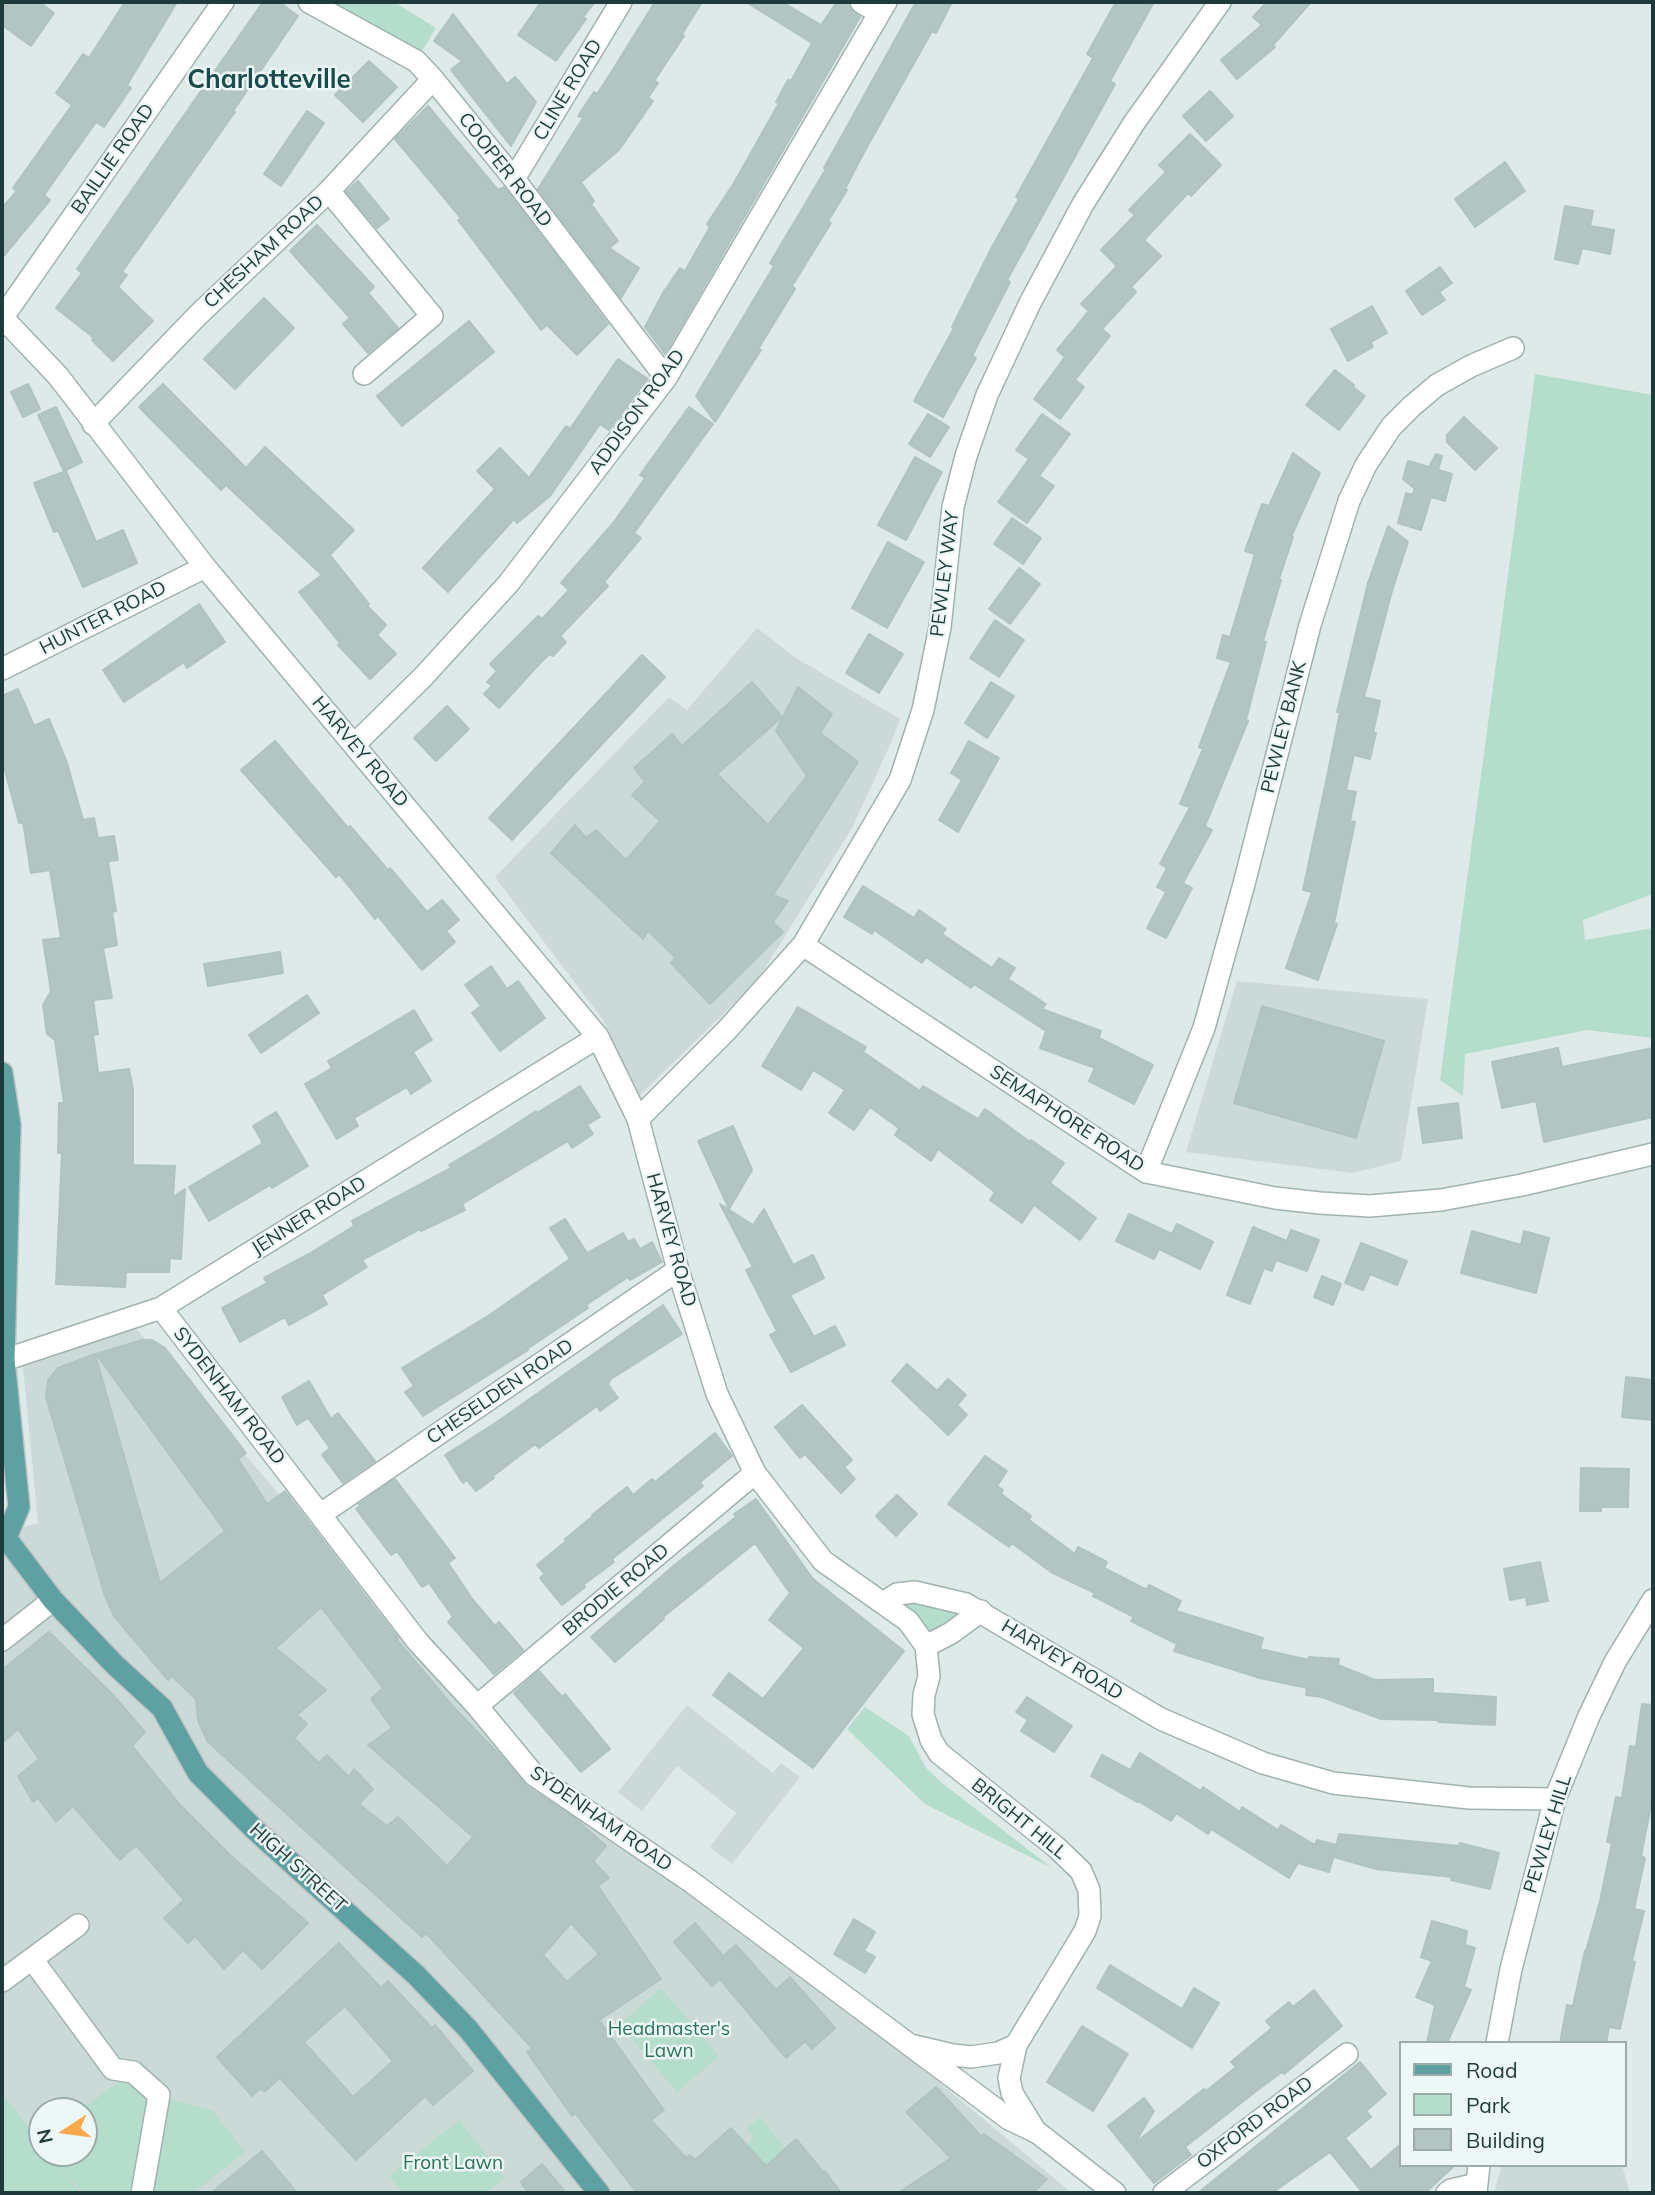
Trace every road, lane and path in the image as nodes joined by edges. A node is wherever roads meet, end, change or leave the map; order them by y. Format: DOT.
graph roads {
  1 [pos="223,2"];
  2 [pos="309,2"];
  3 [pos="621,2"];
  4 [pos="861,2"];
  5 [pos="1220,2"];
  6 [pos="883,7"];
  7 [pos="433,79"];
  8 [pos="514,179"];
  9 [pos="329,191"];
  10 [pos="2,317"];
  11 [pos="1513,348"];
  12 [pos="365,374"];
  13 [pos="666,378"];
  14 [pos="93,424"];
  15 [pos="205,567"];
  16 [pos="2,669"];
  17 [pos="354,745"];
  18 [pos="803,945"];
  19 [pos="598,1037"];
  20 [pos="2,1073"];
  21 [pos="638,1119"];
  22 [pos="1653,1154"];
  23 [pos="1146,1172"];
  24 [pos="678,1270"];
  25 [pos="161,1308"];
  26 [pos="4,1360"];
  27 [pos="755,1474"];
  28 [pos="321,1514"];
  29 [pos="4,1538"];
  30 [pos="53,1600"];
  31 [pos="1653,1600"];
  32 [pos="883,1603"];
  33 [pos="981,1611"];
  34 [pos="2,1640"];
  35 [pos="926,1646"];
  36 [pos="477,1706"];
  37 [pos="1555,1799"];
  38 [pos="78,1925"];
  39 [pos="32,1959"];
  40 [pos="2,1981"];
  41 [pos="1497,2041"];
  42 [pos="910,2045"];
  43 [pos="1016,2045"];
  44 [pos="1347,2054"];
  45 [pos="1038,2133"];
  46 [pos="1477,2181"];
  47 [pos="142,2193"];
  48 [pos="599,2193"];
  49 [pos="1115,2193"];
  50 [pos="1164,2193"];
  51 [pos="1447,2193"];
  1 -- 10 [label="street, BAILLIE ROAD"];
  2 -- 7 [label="street, COOPER ROAD"];
  3 -- 8 [label="street, CLINE ROAD"];
  4 -- 6 [label="street"];
  5 -- 18 [label="street, PEWLEY WAY"];
  6 -- 13 [label="street, ADDISON ROAD"];
  7 -- 8 [label="street, COOPER ROAD"];
  7 -- 9 [label="street, CHESHAM ROAD"];
  8 -- 13 [label="street, COOPER ROAD"];
  9 -- 12 [label="street"];
  9 -- 14 [label="street, CHESHAM ROAD"];
  10 -- 14 [label="street, HARVEY ROAD"];
  11 -- 23 [label="street, PEWLEY BANK"];
  13 -- 17 [label="street, ADDISON ROAD"];
  14 -- 15 [label="street, HARVEY ROAD"];
  15 -- 16 [label="street, HUNTER ROAD"];
  15 -- 17 [label="street, HARVEY ROAD"];
  17 -- 19 [label="street, HARVEY ROAD"];
  18 -- 21 [label="street, PEWLEY WAY"];
  18 -- 23 [label="street, SEMAPHORE ROAD"];
  19 -- 21 [label="street, HARVEY ROAD"];
  19 -- 25 [label="street, JENNER ROAD"];
  20 -- 26 [label="main road"];
  21 -- 24 [label="street, HARVEY ROAD"];
  22 -- 23 [label="street, SEMAPHORE ROAD"];
  24 -- 27 [label="street, HARVEY ROAD"];
  24 -- 28 [label="street, CHESELDEN ROAD"];
  25 -- 26 [label="street, JENNER ROAD"];
  25 -- 28 [label="street, SYDENHAM ROAD"];
  26 -- 29 [label="main road"];
  27 -- 32 [label="street, HARVEY ROAD"];
  27 -- 36 [label="street, BRODIE ROAD"];
  28 -- 36 [label="street, SYDENHAM ROAD"];
  29 -- 30 [label="main road, HIGH STREET"];
  30 -- 34 [label="street"];
  30 -- 48 [label="main road, HIGH STREET"];
  31 -- 37 [label="street, PEWLEY HILL"];
  32 -- 33 [label="street, HARVEY ROAD"];
  32 -- 35 [label="street"];
  33 -- 35 [label="street"];
  33 -- 37 [label="street, HARVEY ROAD"];
  35 -- 43 [label="street, BRIGHT HILL"];
  36 -- 42 [label="street, SYDENHAM ROAD"];
  37 -- 41 [label="street, PEWLEY HILL"];
  38 -- 39 [label="street"];
  39 -- 40 [label="street"];
  39 -- 47 [label="street"];
  42 -- 43 [label="street"];
  42 -- 45 [label="street, SYDENHAM ROAD"];
  43 -- 45 [label="street, BRIGHT HILL"];
  44 -- 50 [label="street, OXFORD ROAD"];
  45 -- 49 [label="street, SYDENHAM ROAD"];
  46 -- 51 [label="street"];
}
